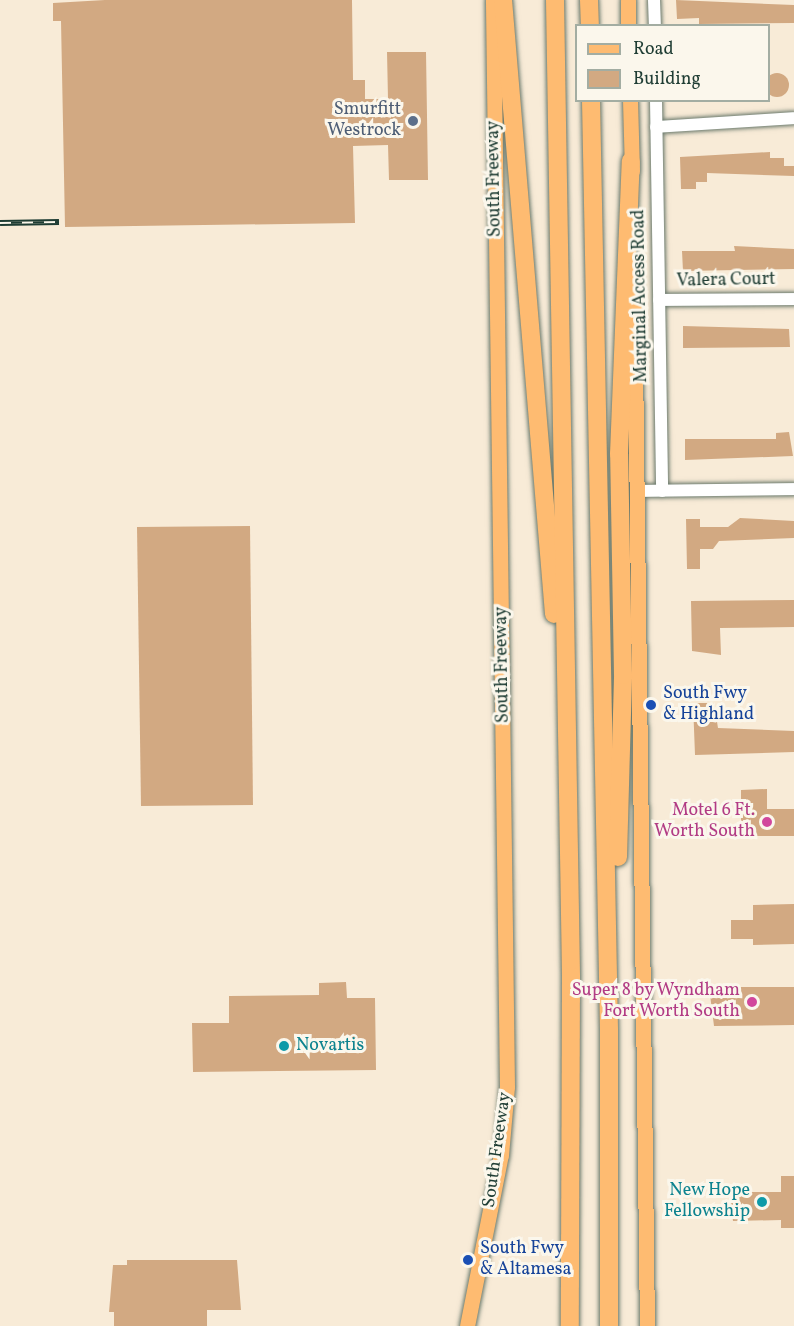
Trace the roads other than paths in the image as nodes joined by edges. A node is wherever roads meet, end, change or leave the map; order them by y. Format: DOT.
graph roads {
  1 [pos="493,0"];
  2 [pos="503,0"];
  3 [pos="555,0"];
  4 [pos="589,0"];
  5 [pos="628,0"];
  6 [pos="654,0"];
  7 [pos="590,24"];
  8 [pos="628,24"];
  9 [pos="655,24"];
  10 [pos="591,102"];
  11 [pos="630,102"];
  12 [pos="656,102"];
  13 [pos="794,118"];
  14 [pos="656,127"];
  15 [pos="632,161"];
  16 [pos="794,299"];
  17 [pos="659,300"];
  18 [pos="794,489"];
  19 [pos="638,491"];
  20 [pos="662,491"];
  21 [pos="569,804"];
  22 [pos="609,1030"];
  23 [pos="467,1326"];
  24 [pos="570,1326"];
  25 [pos="609,1326"];
  26 [pos="647,1326"];
  1 -- 23 [label="main road, South Freeway"];
  2 -- 21 [label="highway"];
  3 -- 21 [label="highway"];
  4 -- 7 [label="highway"];
  5 -- 8 [label="main road"];
  6 -- 9 [label="street"];
  10 -- 22 [label="highway"];
  11 -- 15 [label="main road"];
  12 -- 14 [label="street, Marginal Access Road"];
  13 -- 14 [label="street"];
  14 -- 17 [label="street, Marginal Access Road"];
  15 -- 19 [label="main road"];
  15 -- 22 [label="highway"];
  16 -- 17 [label="street, Valera Court"];
  17 -- 20 [label="street, Marginal Access Road"];
  18 -- 20 [label="street"];
  19 -- 20 [label="street"];
  19 -- 26 [label="main road"];
  21 -- 24 [label="highway"];
  22 -- 25 [label="highway"];
}
